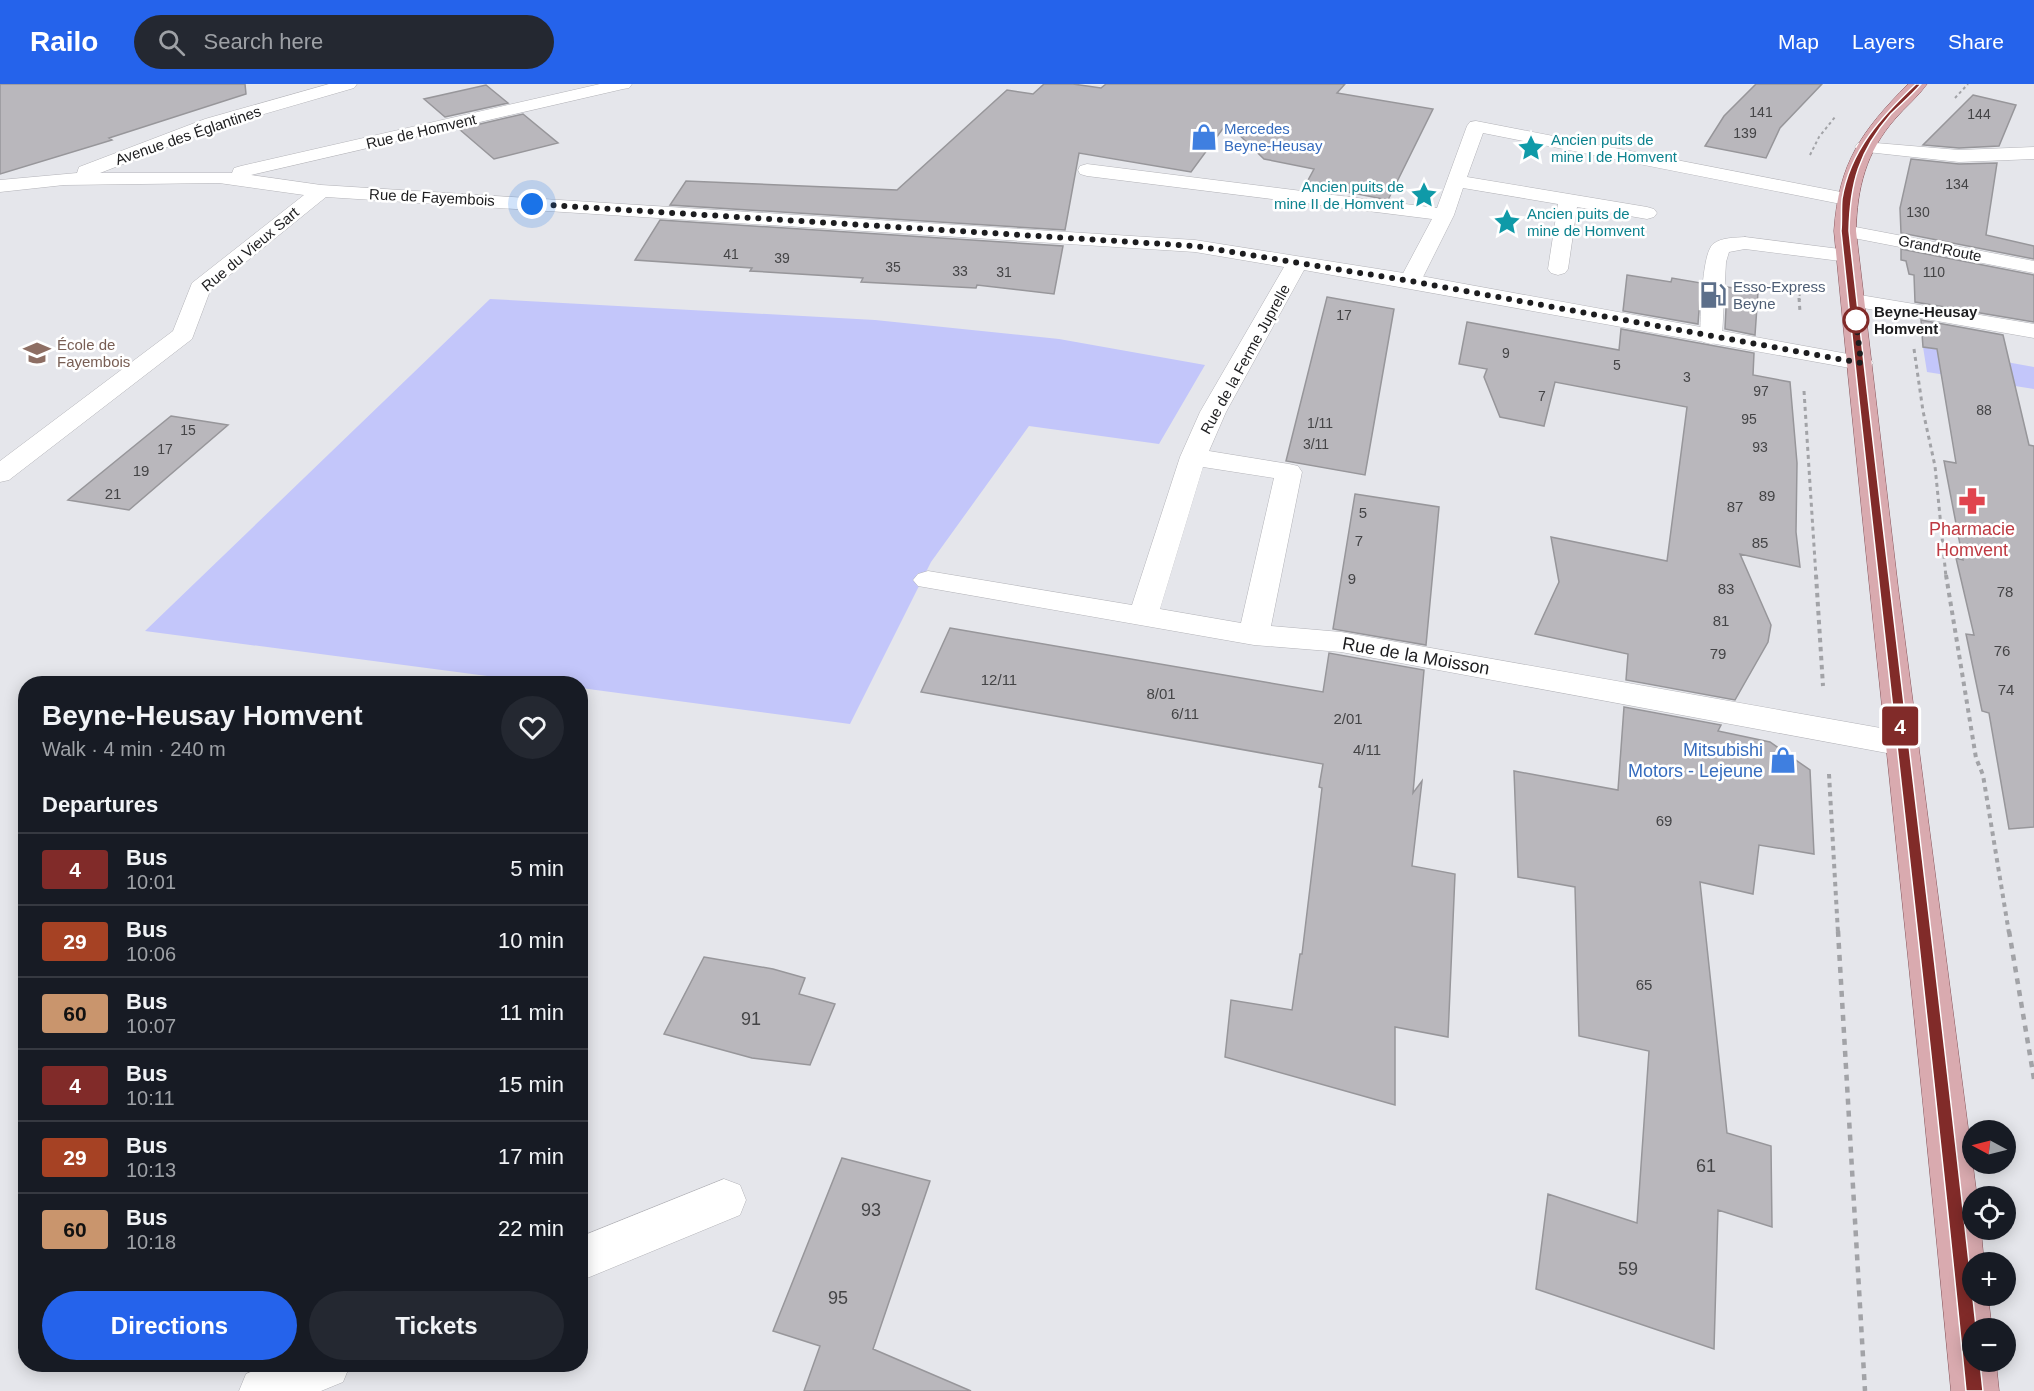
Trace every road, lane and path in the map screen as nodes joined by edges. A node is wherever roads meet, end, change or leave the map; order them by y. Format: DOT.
graph roads {
  1 [pos="348,84"];
  2 [pos="623,84"];
  3 [pos="1918,84"];
  4 [pos="1968,84"];
  5 [pos="1864,147"];
  6 [pos="1908,151"];
  7 [pos="2034,153"];
  8 [pos="1087,170"];
  9 [pos="219,177"];
  10 [pos="64,179"];
  11 [pos="1455,181"];
  12 [pos="0,186"];
  13 [pos="321,191"];
  14 [pos="1846,199"];
  15 [pos="1568,200"];
  16 [pos="1647,213"];
  17 [pos="1444,215"];
  18 [pos="1847,244"];
  19 [pos="1298,262"];
  20 [pos="2034,267"];
  21 [pos="1558,269"];
  22 [pos="1410,281"];
  23 [pos="1854,300"];
  24 [pos="1907,309"];
  25 [pos="2034,331"];
  26 [pos="1711,337"];
  27 [pos="1861,363"];
  28 [pos="1193,457"];
  29 [pos="0,474"];
  30 [pos="928,580"];
  31 [pos="1143,616"];
  32 [pos="1254,635"];
  33 [pos="1902,744"];
  34 [pos="2034,1079"];
  35 [pos="724,1200"];
  36 [pos="588,1256"];
  37 [pos="309,1372"];
  38 [pos="263,1391"];
  39 [pos="1975,1391"];
  1 -- 10 [label="street, Avenue des Églantines"];
  2 -- 9 [label="street, Rue de Homvent"];
  3 -- 5 [label="main road"];
  4 -- 6 [label="path"];
  5 -- 6 [label="lane"];
  5 -- 14 [label="main road"];
  6 -- 7 [label="lane"];
  8 -- 17 [label="lane"];
  9 -- 10 [label="street, Rue de Fayembois"];
  9 -- 13 [label="street, Rue de Fayembois"];
  10 -- 12 [label="street, Rue de Fayembois"];
  11 -- 14 [label="lane"];
  11 -- 15 [label="lane"];
  11 -- 17 [label="lane"];
  13 -- 19 [label="street, Rue de Fayembois"];
  13 -- 29 [label="street, Rue du Vieux Sart"];
  14 -- 18 [label="main road"];
  15 -- 16 [label="lane"];
  15 -- 21 [label="lane"];
  17 -- 22 [label="lane"];
  18 -- 20 [label="lane, Grand'Route"];
  18 -- 23 [label="main road"];
  18 -- 26 [label="lane, Grand'Route"];
  19 -- 22 [label="street, Rue de Fayembois"];
  19 -- 28 [label="street, Rue de la Ferme Juprelle"];
  22 -- 26 [label="street, Rue de Fayembois"];
  23 -- 24 [label="lane"];
  23 -- 27 [label="main road"];
  24 -- 25 [label="lane"];
  24 -- 34 [label="path"];
  26 -- 27 [label="street, Rue de Fayembois"];
  27 -- 33 [label="main road"];
  28 -- 31 [label="street, Rue de la Ferme Juprelle"];
  28 -- 32 [label="street, Rue de la Ferme Juprelle"];
  30 -- 31 [label="street, Rue de la Moisson"];
  31 -- 32 [label="street, Rue de la Moisson"];
  32 -- 33 [label="street, Rue de la Moisson"];
  33 -- 39 [label="main road"];
  35 -- 36 [label="street"];
  37 -- 38 [label="street"];
}
